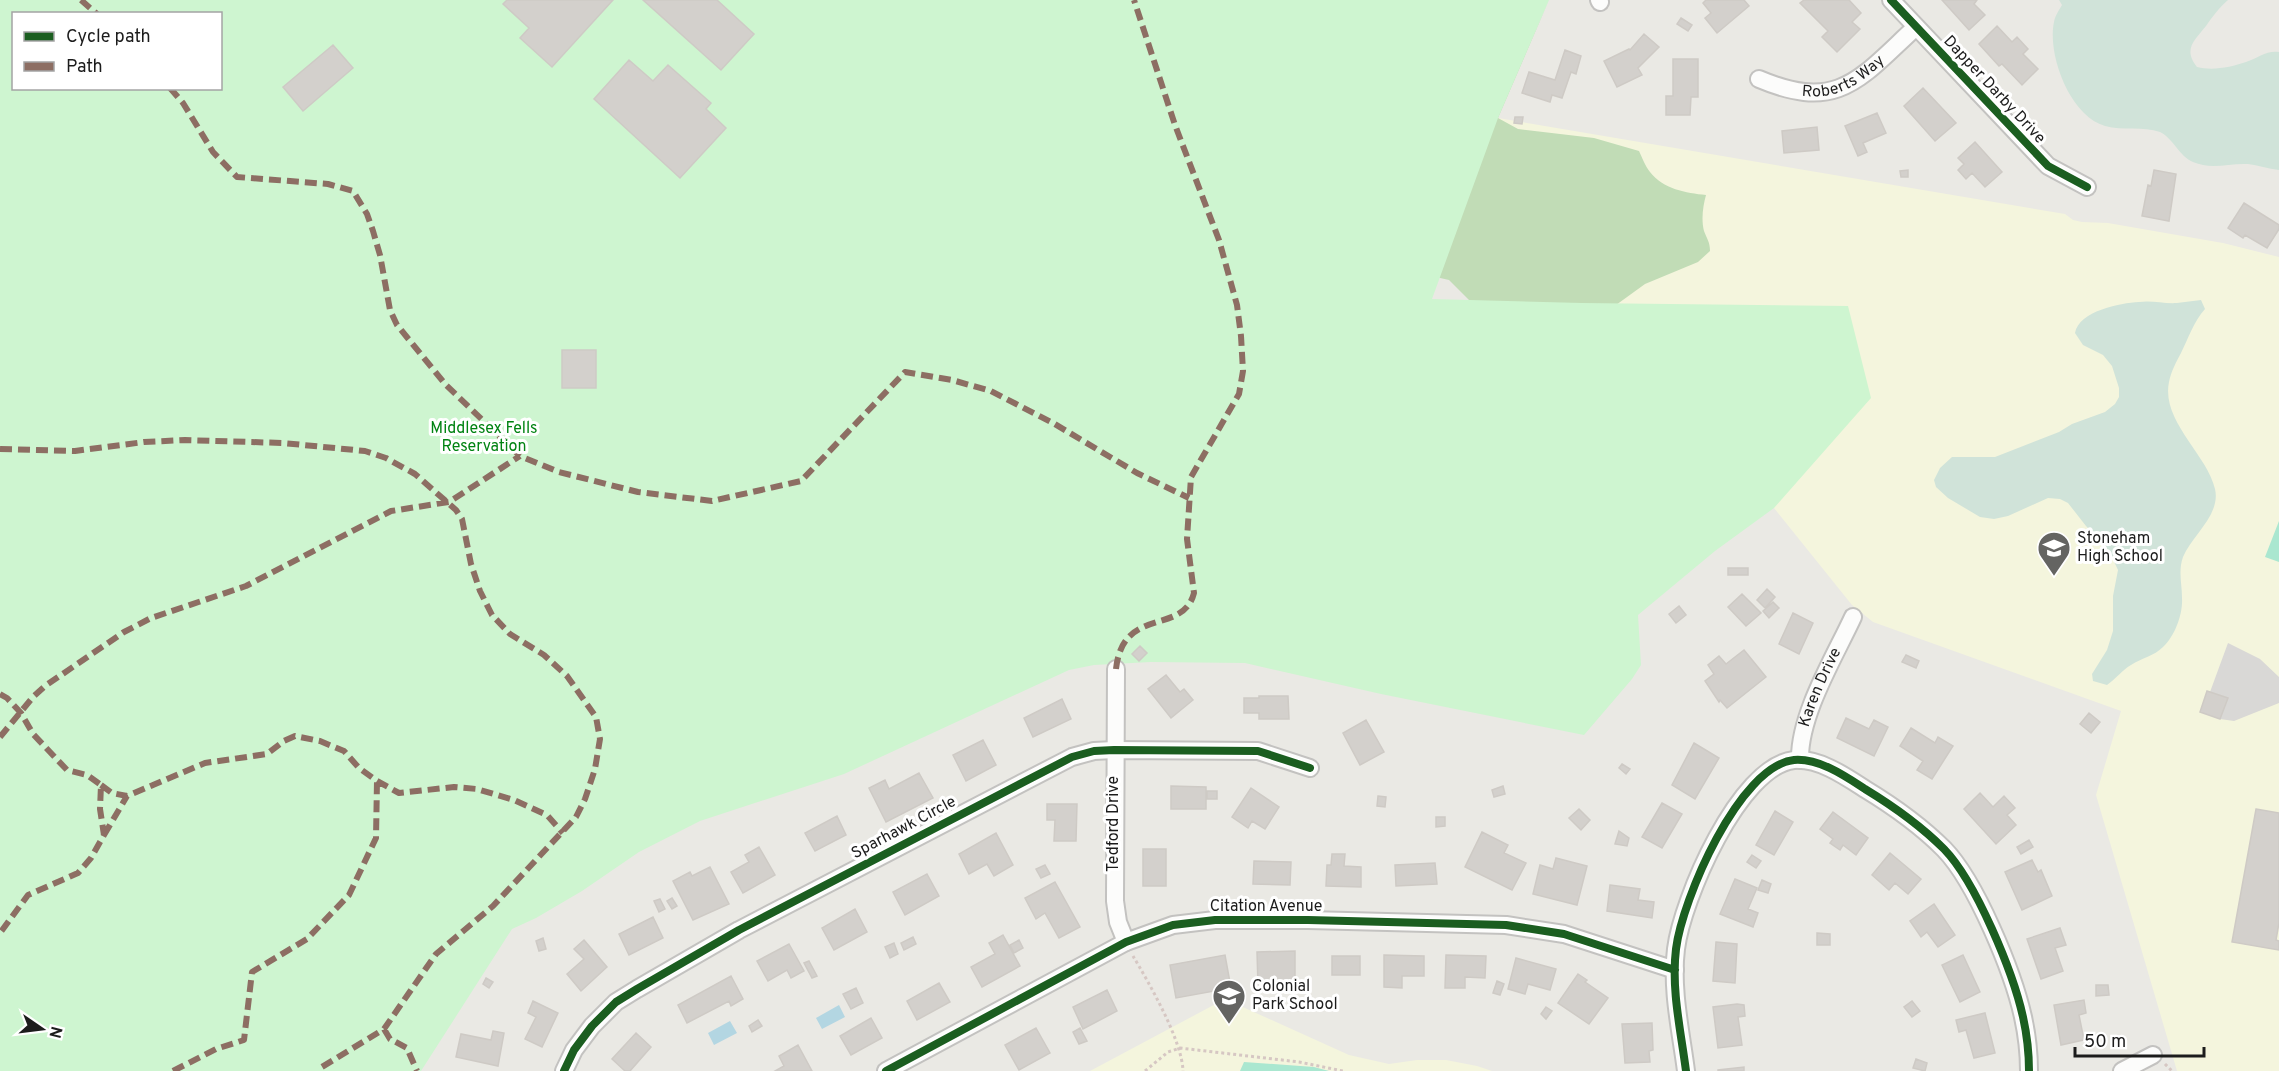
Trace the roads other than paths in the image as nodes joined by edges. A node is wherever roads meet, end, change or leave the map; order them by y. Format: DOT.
graph roads {
  1 [pos="1891,0"];
  2 [pos="1916,27"];
  3 [pos="1759,79"];
  4 [pos="2086,187"];
  5 [pos="1853,617"];
  6 [pos="1116,669"];
  7 [pos="1114,750"];
  8 [pos="1800,760"];
  9 [pos="1310,768"];
  10 [pos="1126,942"];
  11 [pos="1675,970"];
  12 [pos="2153,1055"];
  13 [pos="564,1071"];
  14 [pos="886,1071"];
  15 [pos="1686,1071"];
  16 [pos="2029,1071"];
  17 [pos="2122,1071"];
  1 -- 2 [label="street, Dapper Darby Drive"];
  2 -- 3 [label="street, Roberts Way"];
  2 -- 4 [label="street, Dapper Darby Drive"];
  5 -- 8 [label="street, Karen Drive"];
  6 -- 7 [label="street, Tedford Drive"];
  7 -- 9 [label="street, Sparhawk Circle"];
  7 -- 10 [label="street, Tedford Drive"];
  7 -- 13 [label="street, Sparhawk Circle"];
  8 -- 11 [label="street"];
  8 -- 16 [label="street"];
  10 -- 11 [label="street, Citation Avenue"];
  10 -- 14 [label="street, Citation Avenue"];
  11 -- 15 [label="street"];
  12 -- 17 [label="street"];
}
